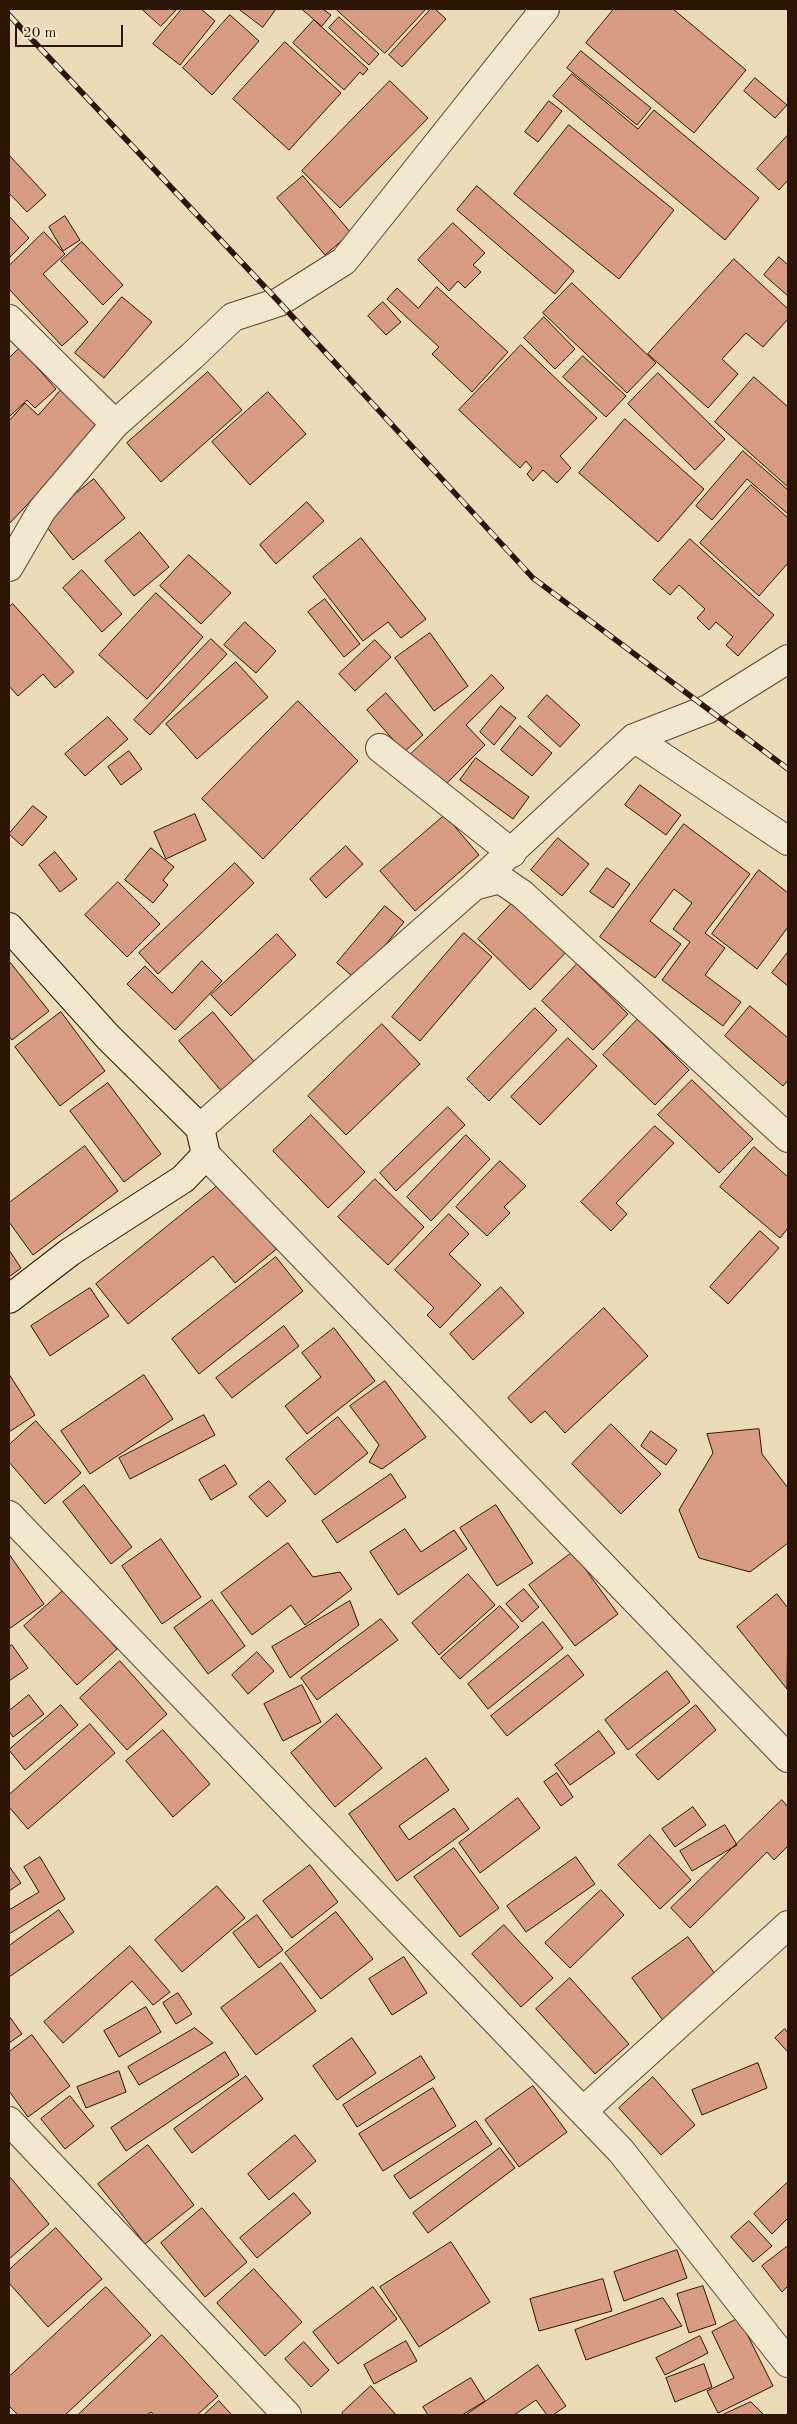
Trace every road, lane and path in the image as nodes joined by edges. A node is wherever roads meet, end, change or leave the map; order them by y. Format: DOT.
graph roads {
  1 [pos="545,9"];
  2 [pos="9,319"];
  3 [pos="115,424"];
  4 [pos="9,567"];
  5 [pos="788,659"];
  6 [pos="634,738"];
  7 [pos="380,748"];
  8 [pos="788,841"];
  9 [pos="512,853"];
  10 [pos="474,886"];
  11 [pos="9,927"];
  12 [pos="200,1128"];
  13 [pos="788,1138"];
  14 [pos="206,1155"];
  15 [pos="9,1298"];
  16 [pos="9,1515"];
  17 [pos="788,1758"];
  18 [pos="788,1925"];
  19 [pos="582,2111"];
  20 [pos="9,2121"];
  21 [pos="788,2363"];
  22 [pos="287,2415"];
  1 -- 3 [label="street"];
  2 -- 3 [label="street"];
  3 -- 4 [label="street"];
  5 -- 6 [label="street"];
  6 -- 8 [label="street"];
  6 -- 9 [label="street"];
  7 -- 9 [label="street"];
  9 -- 10 [label="street"];
  10 -- 12 [label="street"];
  10 -- 13 [label="street"];
  11 -- 12 [label="street"];
  12 -- 14 [label="street"];
  14 -- 15 [label="street"];
  14 -- 17 [label="street"];
  16 -- 19 [label="street"];
  18 -- 19 [label="street"];
  19 -- 21 [label="street"];
  20 -- 22 [label="street"];
}
